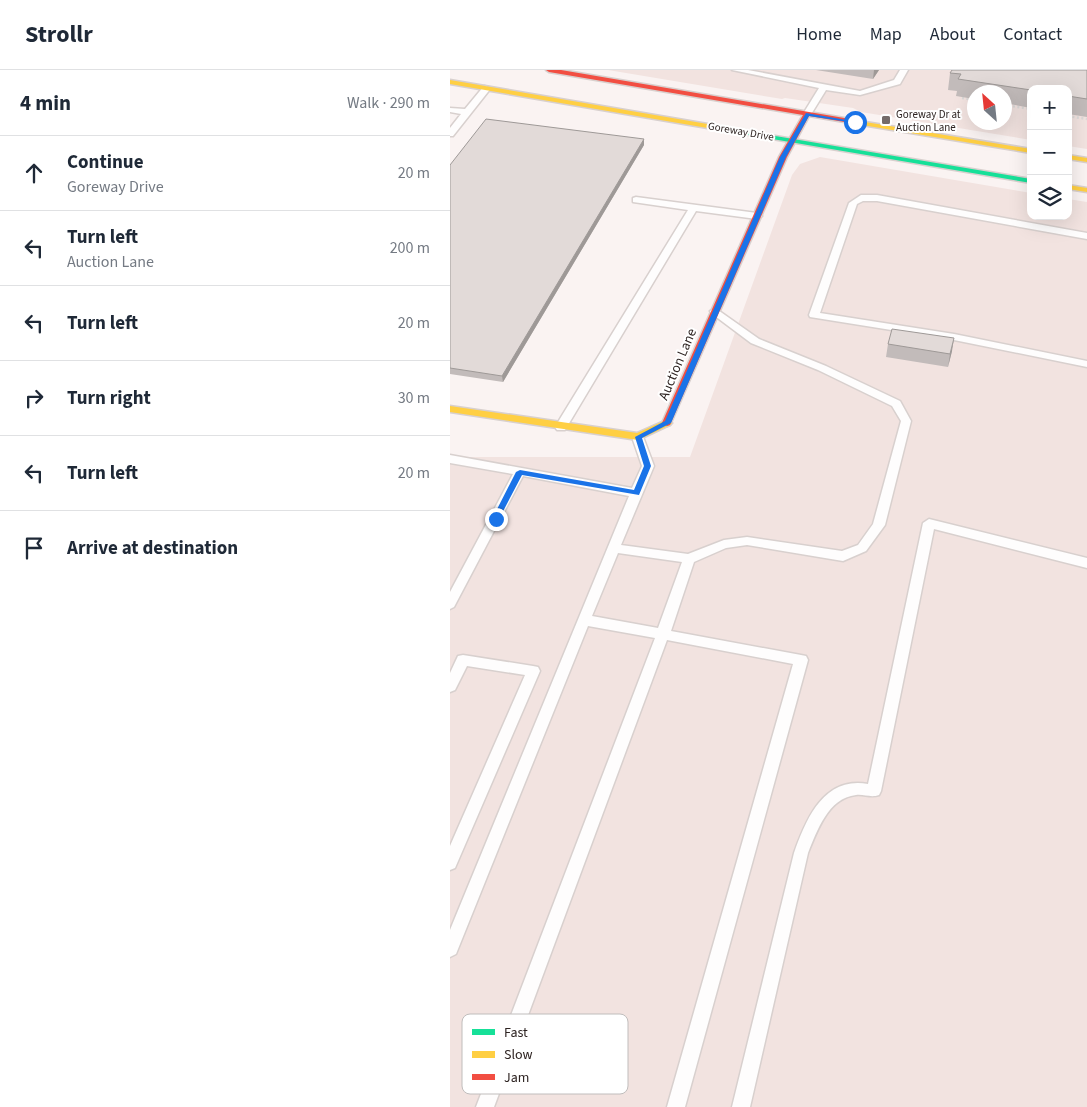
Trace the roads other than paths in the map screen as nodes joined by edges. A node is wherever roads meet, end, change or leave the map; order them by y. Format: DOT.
graph roads {
  1 [pos="549,70"];
  2 [pos="736,70"];
  3 [pos="904,70"];
  4 [pos="450,82"];
  5 [pos="824,87"];
  6 [pos="487,88"];
  7 [pos="450,110"];
  8 [pos="467,112"];
  9 [pos="807,114"];
  10 [pos="450,134"];
  11 [pos="793,140"];
  12 [pos="1027,150"];
  13 [pos="1072,158"];
  14 [pos="1087,160"];
  15 [pos="1027,180"];
  16 [pos="1072,188"];
  17 [pos="1087,190"];
  18 [pos="636,200"];
  19 [pos="693,208"];
  20 [pos="757,216"];
  21 [pos="1087,236"];
  22 [pos="715,311"];
  23 [pos="1087,364"];
  24 [pos="450,408"];
  25 [pos="561,427"];
  26 [pos="638,437"];
  27 [pos="450,459"];
  28 [pos="520,472"];
  29 [pos="636,493"];
  30 [pos="614,548"];
  31 [pos="689,559"];
  32 [pos="1087,563"];
  33 [pos="450,604"];
  34 [pos="585,620"];
  35 [pos="663,634"];
  36 [pos="450,686"];
  37 [pos="450,863"];
  38 [pos="450,949"];
  39 [pos="520,1014"];
  40 [pos="490,1094"];
  41 [pos="485,1107"];
  42 [pos="676,1107"];
  43 [pos="741,1107"];
  1 -- 9 [label="main road"];
  2 -- 5 [label="lane"];
  3 -- 5 [label="lane"];
  4 -- 6 [label="main road, Goreway Drive"];
  5 -- 9 [label="lane"];
  6 -- 8 [label="lane"];
  6 -- 11 [label="main road, Goreway Drive"];
  7 -- 8 [label="lane"];
  8 -- 10 [label="lane"];
  9 -- 11 [label="main road, Auction Lane"];
  9 -- 12 [label="main road"];
  11 -- 15 [label="main road, Goreway Drive"];
  11 -- 20 [label="main road, Auction Lane"];
  13 -- 14 [label="main road"];
  16 -- 17 [label="main road"];
  18 -- 19 [label="lane"];
  19 -- 20 [label="lane"];
  19 -- 25 [label="lane"];
  20 -- 22 [label="main road, Auction Lane"];
  21 -- 23 [label="lane"];
  22 -- 26 [label="main road, Auction Lane"];
  22 -- 31 [label="lane"];
  24 -- 25 [label="main road"];
  25 -- 26 [label="main road"];
  26 -- 29 [label="lane"];
  27 -- 28 [label="lane"];
  28 -- 29 [label="lane"];
  28 -- 33 [label="lane"];
  29 -- 30 [label="lane"];
  30 -- 31 [label="lane"];
  30 -- 34 [label="lane"];
  31 -- 35 [label="lane"];
  32 -- 43 [label="lane"];
  34 -- 35 [label="lane"];
  34 -- 38 [label="lane"];
  35 -- 39 [label="lane"];
  35 -- 42 [label="lane"];
  36 -- 37 [label="lane"];
  40 -- 41 [label="lane"];
}
